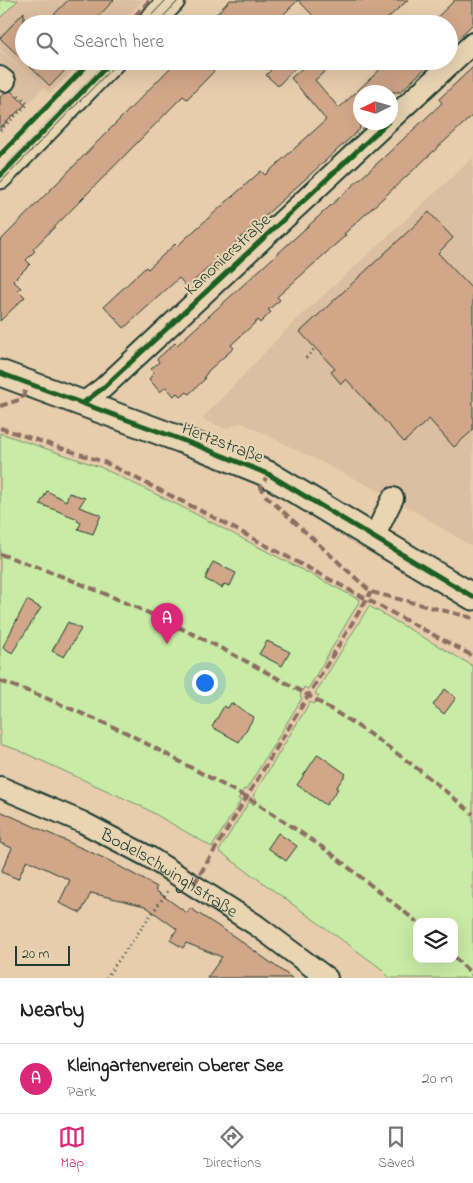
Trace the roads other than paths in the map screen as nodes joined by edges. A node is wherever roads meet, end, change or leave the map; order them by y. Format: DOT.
graph roads {
  1 [pos="172,0"];
  2 [pos="158,15"];
  3 [pos="473,43"];
  4 [pos="458,57"];
  5 [pos="103,70"];
  6 [pos="444,70"];
  7 [pos="398,113"];
  8 [pos="379,130"];
  9 [pos="0,176"];
  10 [pos="0,374"];
  11 [pos="83,403"];
  12 [pos="393,498"];
  13 [pos="374,537"];
  14 [pos="473,597"];
  15 [pos="0,787"];
  16 [pos="327,978"];
  1 -- 2 [label="main road"];
  3 -- 4 [label="street, Kanonierstraße"];
  5 -- 9 [label="main road"];
  6 -- 7 [label="street, Kanonierstraße"];
  8 -- 11 [label="street, Kanonierstraße"];
  10 -- 11 [label="main road, Hertzstraße"];
  11 -- 13 [label="main road, Hertzstraße"];
  12 -- 13 [label="street"];
  13 -- 14 [label="main road, Hertzstraße"];
  15 -- 16 [label="street, Bodelschwinghstraße"];
}
